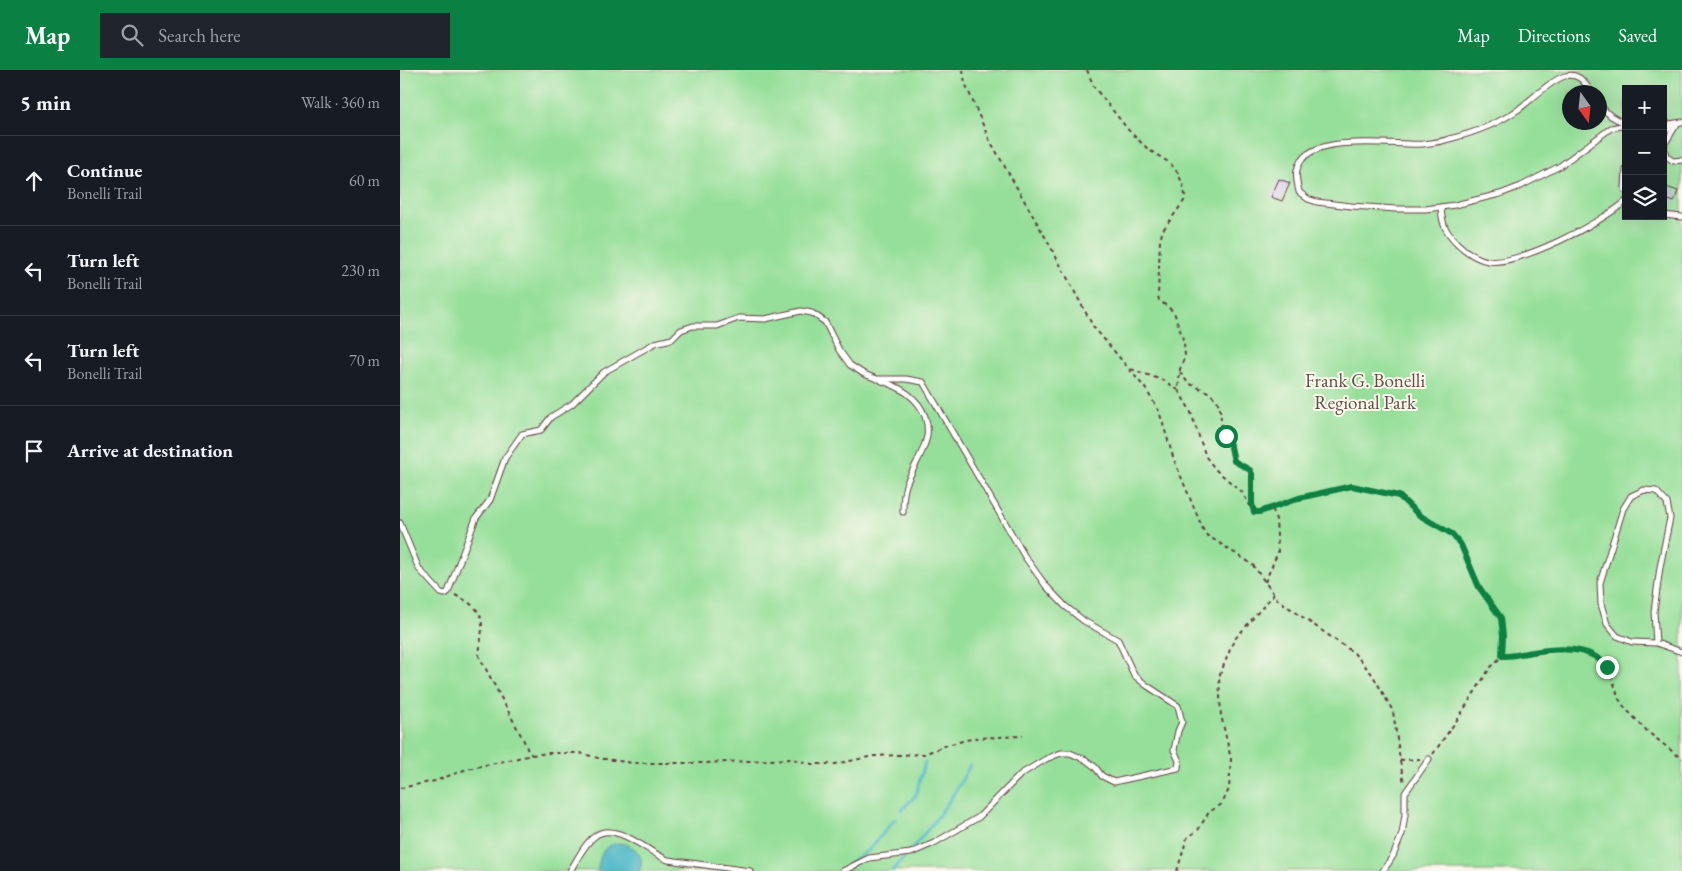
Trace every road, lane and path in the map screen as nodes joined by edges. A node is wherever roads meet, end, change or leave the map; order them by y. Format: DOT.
graph roads {
  1 [pos="963,70"];
  2 [pos="1087,70"];
  3 [pos="1586,85"];
  4 [pos="1607,113"];
  5 [pos="1622,122"];
  6 [pos="1679,123"];
  7 [pos="1622,125"];
  8 [pos="1667,130"];
  9 [pos="1682,160"];
  10 [pos="1622,204"];
  11 [pos="1441,207"];
  12 [pos="1667,216"];
  13 [pos="1682,218"];
  14 [pos="1130,369"];
  15 [pos="1180,372"];
  16 [pos="877,379"];
  17 [pos="1178,390"];
  18 [pos="1272,507"];
  19 [pos="1252,509"];
  20 [pos="903,512"];
  21 [pos="400,523"];
  22 [pos="1265,582"];
  23 [pos="448,592"];
  24 [pos="1274,594"];
  25 [pos="1656,643"];
  26 [pos="1682,652"];
  27 [pos="1502,656"];
  28 [pos="1023,736"];
  29 [pos="532,755"];
  30 [pos="1428,759"];
  31 [pos="1682,759"];
  32 [pos="1400,760"];
  33 [pos="400,788"];
  34 [pos="1405,793"];
  35 [pos="570,871"];
  36 [pos="750,871"];
  37 [pos="843,871"];
  38 [pos="1177,871"];
  39 [pos="1383,871"];
  1 -- 14 [label="path"];
  2 -- 15 [label="path"];
  3 -- 11 [label="lane"];
  4 -- 5 [label="lane"];
  6 -- 8 [label="lane"];
  6 -- 9 [label="lane"];
  7 -- 11 [label="lane"];
  10 -- 11 [label="lane"];
  12 -- 13 [label="lane"];
  14 -- 17 [label="path"];
  14 -- 22 [label="path"];
  15 -- 17 [label="path"];
  15 -- 19 [label="path"];
  16 -- 20 [label="lane"];
  16 -- 23 [label="lane"];
  16 -- 37 [label="lane"];
  17 -- 19 [label="path"];
  18 -- 19 [label="path"];
  18 -- 22 [label="path"];
  18 -- 27 [label="path"];
  21 -- 23 [label="lane"];
  22 -- 24 [label="path"];
  23 -- 29 [label="path"];
  24 -- 32 [label="path"];
  24 -- 38 [label="path"];
  25 -- 25 [label="lane"];
  25 -- 26 [label="lane"];
  27 -- 30 [label="path"];
  27 -- 31 [label="path"];
  28 -- 29 [label="path"];
  29 -- 33 [label="path"];
  30 -- 32 [label="path"];
  30 -- 34 [label="lane"];
  32 -- 34 [label="path"];
  34 -- 39 [label="lane"];
  35 -- 36 [label="lane"];
}
